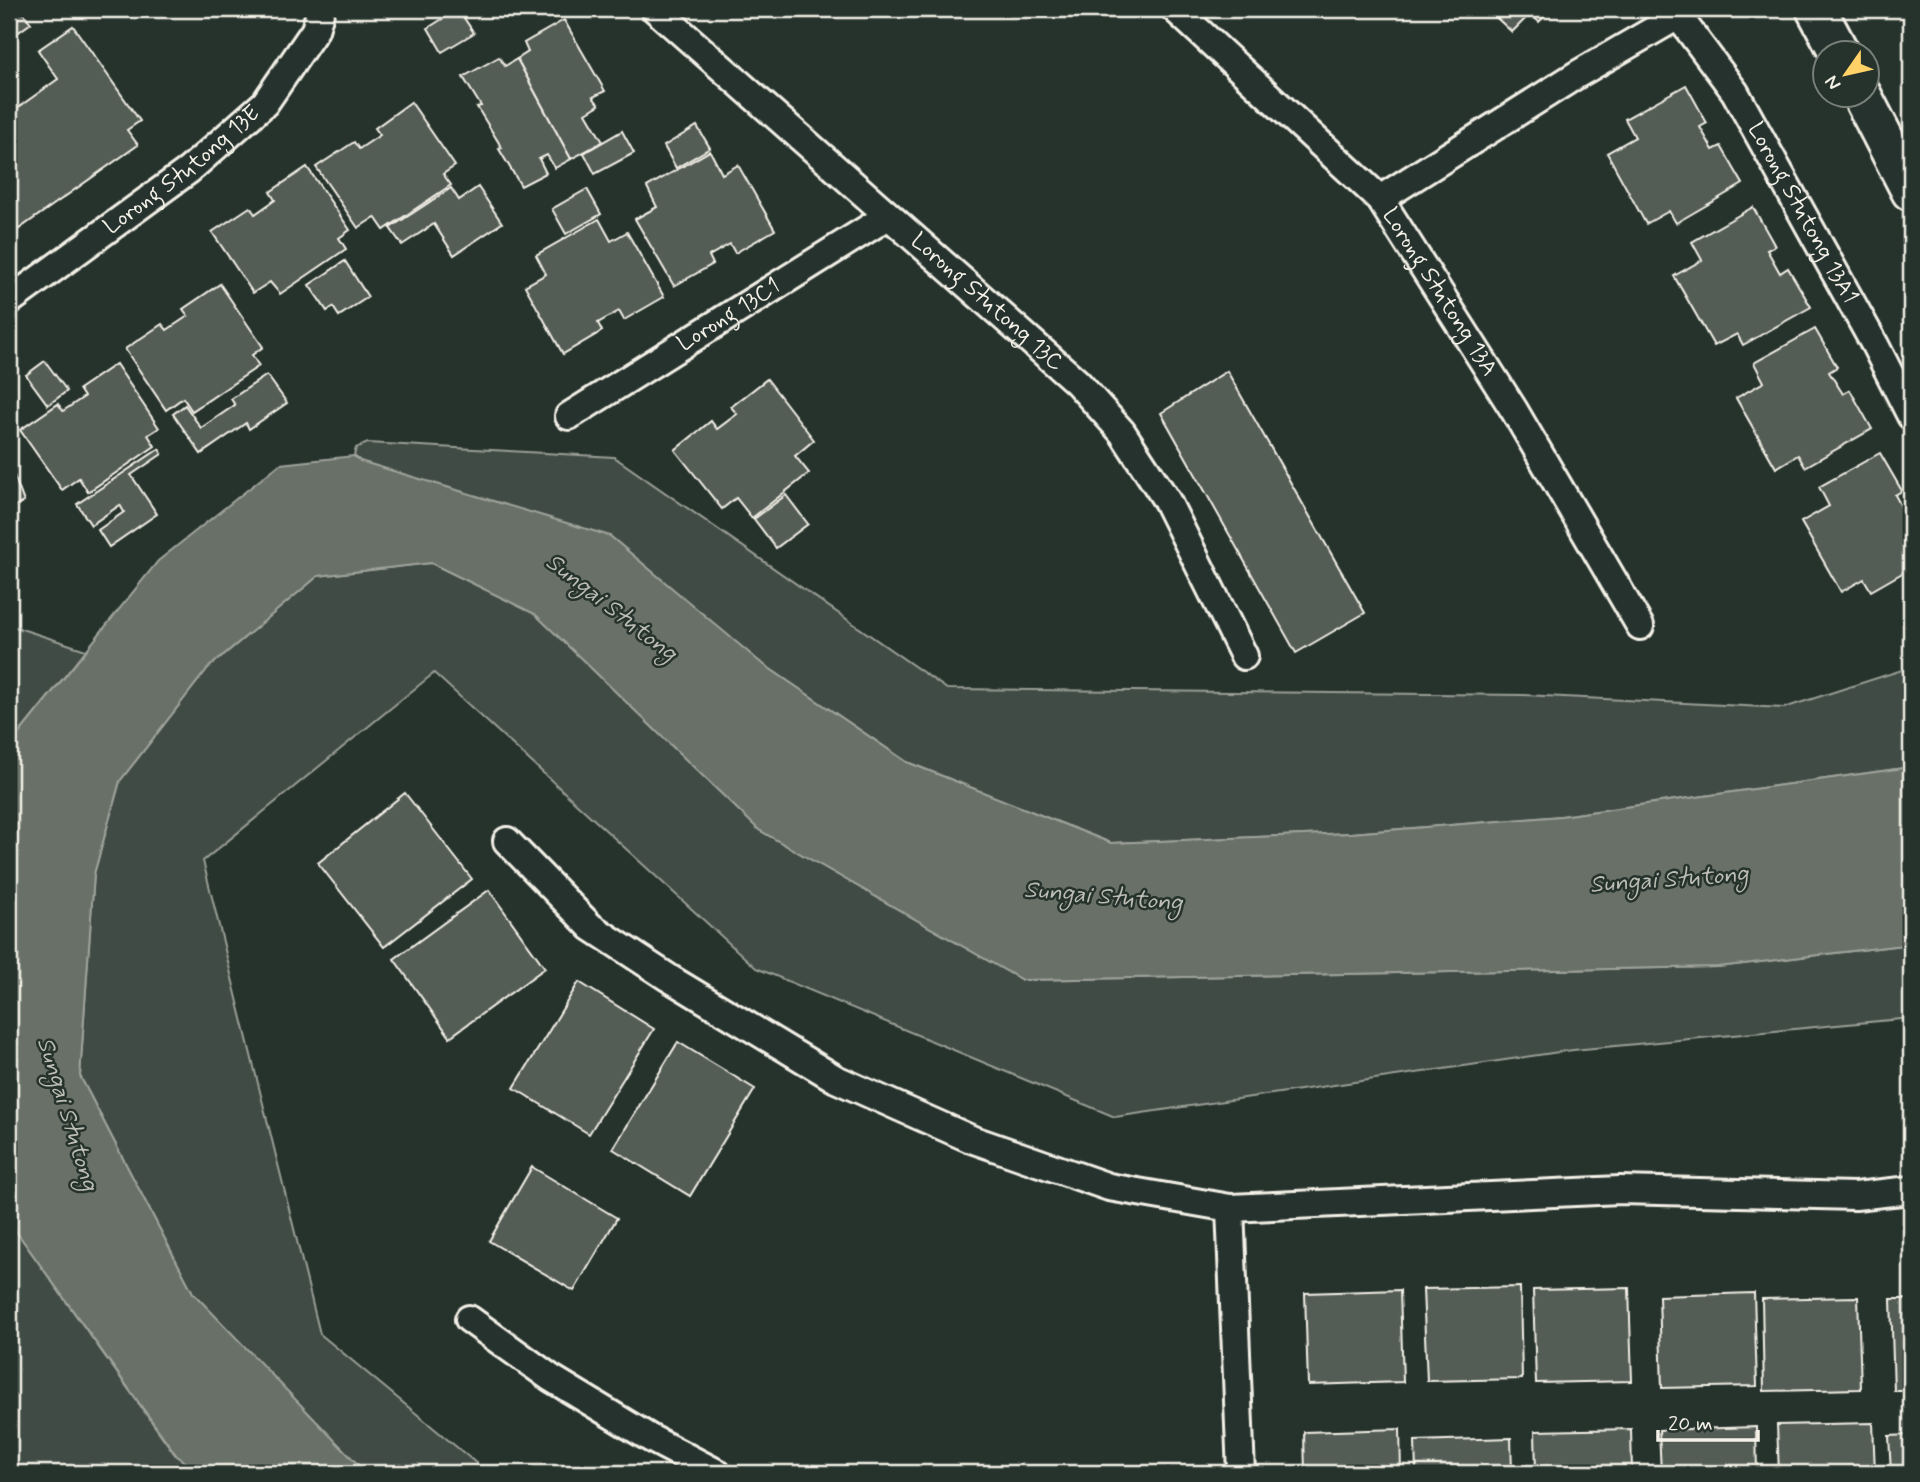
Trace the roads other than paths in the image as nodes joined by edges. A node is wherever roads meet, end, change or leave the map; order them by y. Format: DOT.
graph roads {
  1 [pos="321,9"];
  2 [pos="655,9"];
  3 [pos="1175,9"];
  4 [pos="1816,9"];
  5 [pos="1675,13"];
  6 [pos="1832,38"];
  7 [pos="1868,108"];
  8 [pos="1911,191"];
  9 [pos="1380,199"];
  10 [pos="888,216"];
  11 [pos="9,301"];
  12 [pos="569,416"];
  13 [pos="1911,416"];
  14 [pos="1640,626"];
  15 [pos="1244,656"];
  16 [pos="507,841"];
  17 [pos="1911,1190"];
  18 [pos="1230,1208"];
  19 [pos="469,1319"];
  20 [pos="717,1473"];
  21 [pos="1241,1473"];
  1 -- 11 [label="street, Lorong Stutong 13E"];
  2 -- 10 [label="street, Lorong Stutong 13C"];
  3 -- 9 [label="street, Lorong Stutong 13A"];
  4 -- 6 [label="main road"];
  5 -- 9 [label="street, Lorong Stutong 13A1"];
  5 -- 13 [label="street, Lorong Stutong 13A1"];
  7 -- 8 [label="main road"];
  9 -- 14 [label="street, Lorong Stutong 13A"];
  10 -- 12 [label="street, Lorong 13C1"];
  10 -- 15 [label="street, Lorong Stutong 13C"];
  16 -- 18 [label="street"];
  17 -- 18 [label="street"];
  18 -- 21 [label="street"];
  19 -- 20 [label="street"];
}
